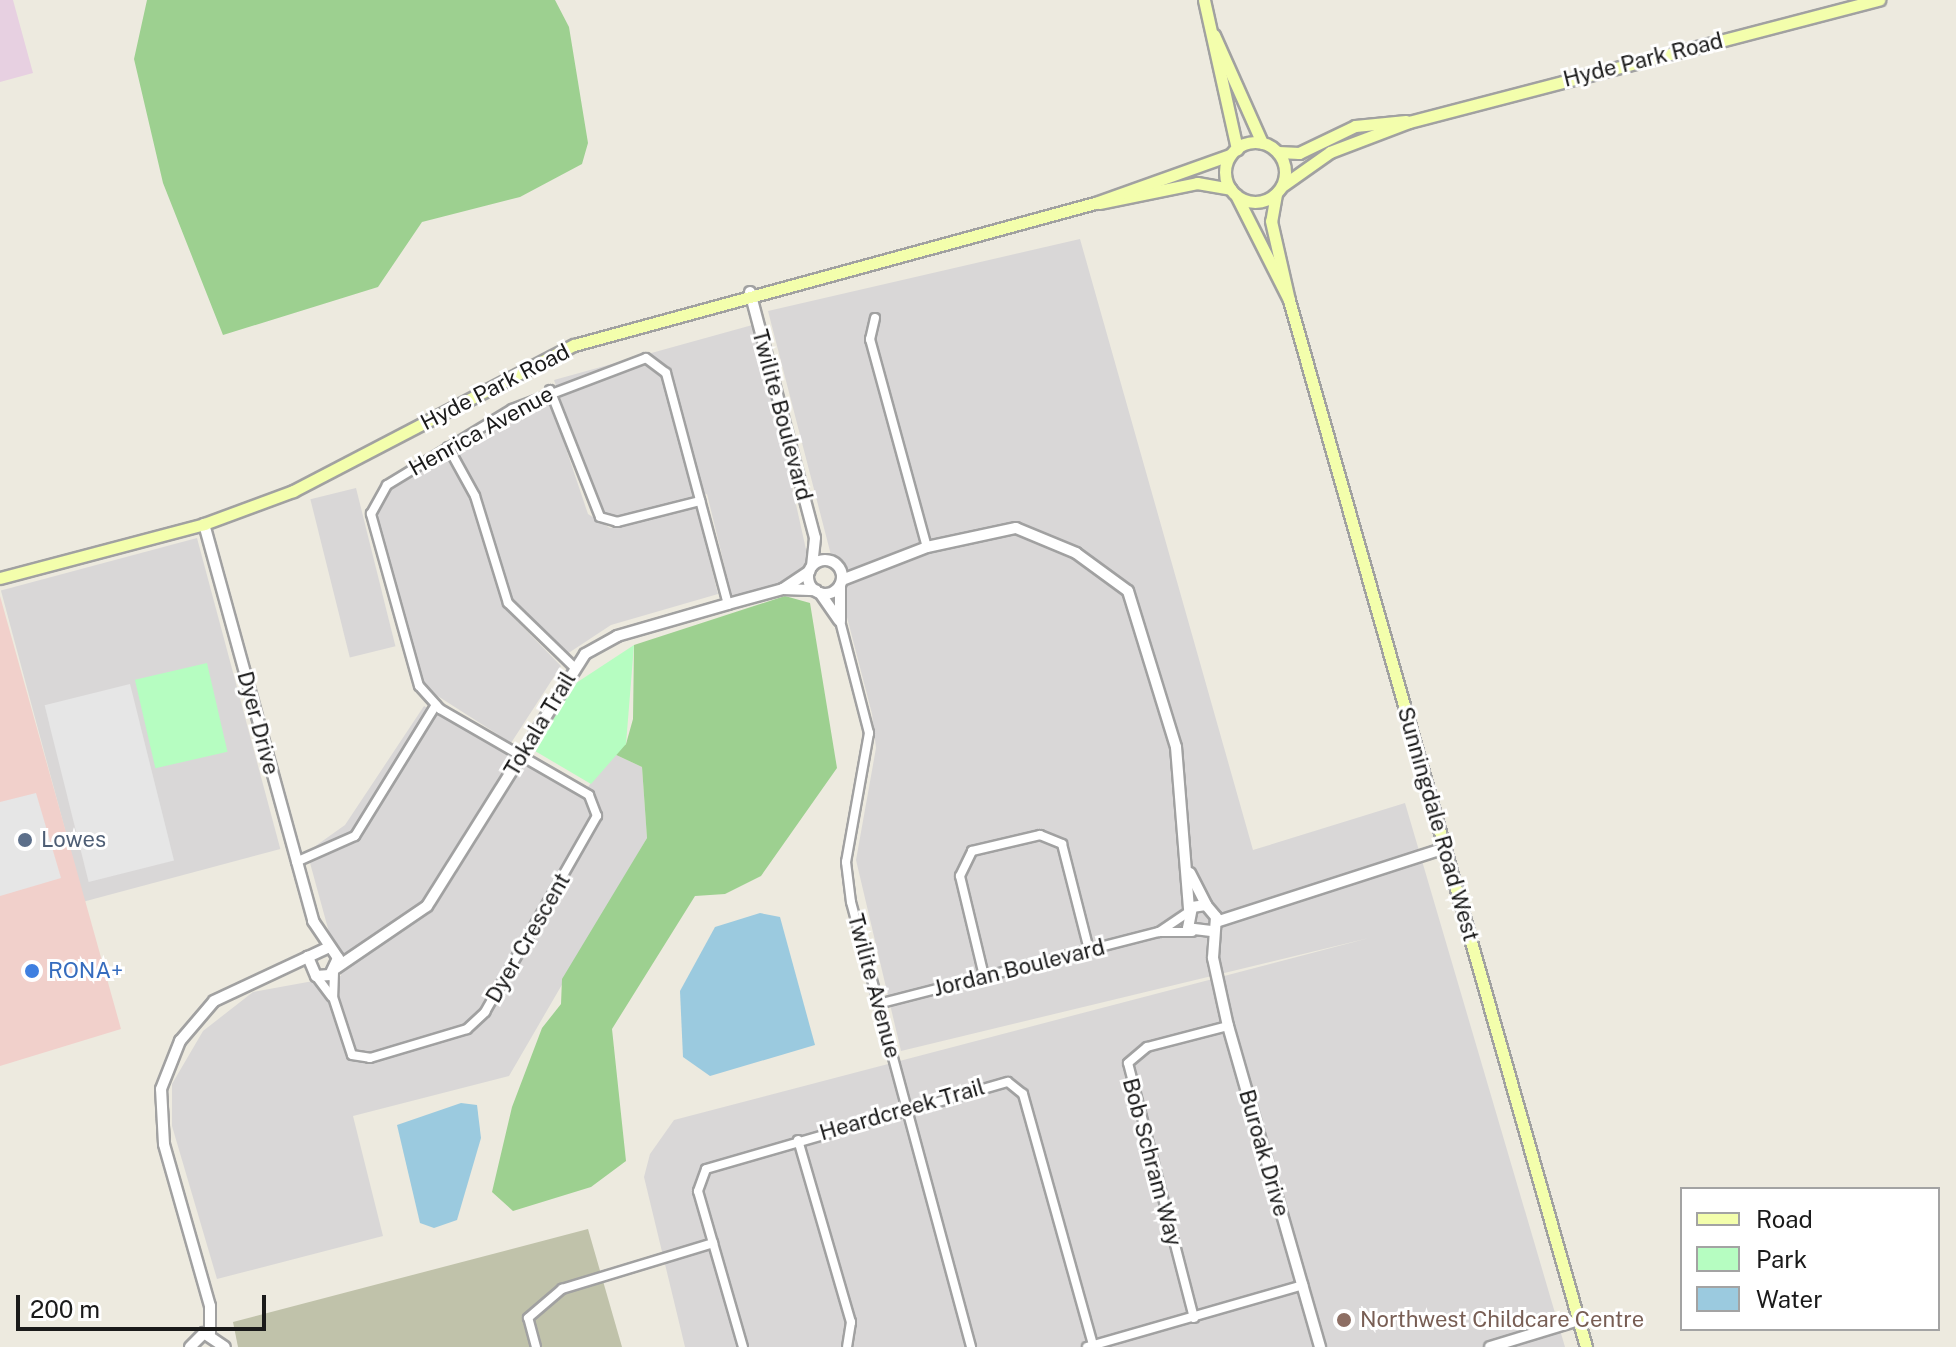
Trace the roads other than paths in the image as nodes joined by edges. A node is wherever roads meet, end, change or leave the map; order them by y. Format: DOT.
graph roads {
  1 [pos="1204,0"];
  2 [pos="1879,0"];
  3 [pos="1211,29"];
  4 [pos="1409,122"];
  5 [pos="1262,143"];
  6 [pos="1234,152"];
  7 [pos="1278,152"];
  8 [pos="1279,190"];
  9 [pos="1233,192"];
  10 [pos="1095,203"];
  11 [pos="750,292"];
  12 [pos="1289,300"];
  13 [pos="875,318"];
  14 [pos="550,390"];
  15 [pos="448,447"];
  16 [pos="700,501"];
  17 [pos="204,524"];
  18 [pos="815,538"];
  19 [pos="927,547"];
  20 [pos="835,563"];
  21 [pos="869,566"];
  22 [pos="811,568"];
  23 [pos="0,578"];
  24 [pos="841,583"];
  25 [pos="783,589"];
  26 [pos="818,592"];
  27 [pos="728,604"];
  28 [pos="840,621"];
  29 [pos="574,667"];
  30 [pos="436,705"];
  31 [pos="522,754"];
  32 [pos="1445,848"];
  33 [pos="296,862"];
  34 [pos="1189,871"];
  35 [pos="1208,907"];
  36 [pos="1244,908"];
  37 [pos="1188,912"];
  38 [pos="313,921"];
  39 [pos="1204,930"];
  40 [pos="1159,932"];
  41 [pos="331,948"];
  42 [pos="363,950"];
  43 [pos="1089,950"];
  44 [pos="309,954"];
  45 [pos="335,970"];
  46 [pos="277,973"];
  47 [pos="313,974"];
  48 [pos="984,976"];
  49 [pos="333,997"];
  50 [pos="878,1004"];
  51 [pos="1228,1026"];
  52 [pos="907,1108"];
  53 [pos="798,1140"];
  54 [pos="713,1243"];
  55 [pos="1303,1285"];
  56 [pos="1194,1318"];
  57 [pos="1579,1320"];
  58 [pos="210,1333"];
  59 [pos="1090,1346"];
  60 [pos="190,1347"];
  61 [pos="225,1347"];
  62 [pos="536,1347"];
  63 [pos="743,1347"];
  64 [pos="847,1347"];
  65 [pos="971,1347"];
  66 [pos="1320,1347"];
  67 [pos="1490,1347"];
  68 [pos="1586,1347"];
  1 -- 3 [label="main road"];
  2 -- 4 [label="main road, Hyde Park Road"];
  3 -- 5 [label="main road"];
  3 -- 6 [label="main road"];
  4 -- 7 [label="main road, Hyde Park Road"];
  4 -- 8 [label="main road, Hyde Park Road"];
  5 -- 6 [label="main road"];
  5 -- 7 [label="main road"];
  6 -- 9 [label="main road"];
  6 -- 10 [label="main road, Hyde Park Road"];
  7 -- 8 [label="main road"];
  8 -- 9 [label="main road"];
  8 -- 12 [label="main road, Sunningdale Road West"];
  9 -- 10 [label="main road, Hyde Park Road"];
  9 -- 12 [label="main road, Sunningdale Road West"];
  10 -- 11 [label="main road, Hyde Park Road"];
  11 -- 17 [label="main road, Hyde Park Road"];
  11 -- 18 [label="street, Twilite Boulevard"];
  12 -- 32 [label="main road, Sunningdale Road West"];
  13 -- 19 [label="street"];
  14 -- 15 [label="street, Henrica Avenue"];
  14 -- 16 [label="street"];
  14 -- 16 [label="street, Henrica Avenue"];
  15 -- 29 [label="street"];
  15 -- 30 [label="street, Henrica Avenue"];
  16 -- 27 [label="street, Henrica Avenue"];
  17 -- 23 [label="main road, Hyde Park Road"];
  17 -- 33 [label="street, Dyer Drive"];
  18 -- 20 [label="street, Twilite Boulevard"];
  18 -- 22 [label="street, Twilite Boulevard"];
  19 -- 21 [label="street"];
  19 -- 34 [label="street"];
  20 -- 21 [label="street"];
  20 -- 22 [label="street"];
  20 -- 24 [label="street, Twilite Boulevard"];
  21 -- 24 [label="street"];
  22 -- 25 [label="street, Tokala Trail"];
  22 -- 26 [label="street, Twilite Avenue"];
  24 -- 26 [label="street"];
  24 -- 28 [label="street, Twilite Avenue"];
  25 -- 26 [label="street, Tokala Trail"];
  25 -- 27 [label="street, Tokala Trail"];
  26 -- 28 [label="street, Twilite Avenue"];
  27 -- 29 [label="street, Tokala Trail"];
  28 -- 50 [label="street, Twilite Avenue"];
  29 -- 31 [label="street, Tokala Trail"];
  30 -- 31 [label="street, Henrica Avenue"];
  30 -- 33 [label="street"];
  31 -- 42 [label="street, Tokala Trail"];
  31 -- 49 [label="street, Dyer Crescent"];
  32 -- 36 [label="street"];
  32 -- 57 [label="main road, Sunningdale Road West"];
  33 -- 38 [label="street, Dyer Drive"];
  34 -- 35 [label="street"];
  34 -- 37 [label="street"];
  35 -- 36 [label="street"];
  35 -- 37 [label="street"];
  35 -- 39 [label="street"];
  36 -- 39 [label="street"];
  37 -- 39 [label="street"];
  37 -- 40 [label="street, Jordan Boulevard"];
  38 -- 41 [label="street, Dyer Drive"];
  38 -- 44 [label="street, Dyer Drive"];
  39 -- 40 [label="street, Jordan Boulevard"];
  39 -- 51 [label="street, Buroak Drive"];
  40 -- 43 [label="street, Jordan Boulevard"];
  41 -- 42 [label="street"];
  41 -- 44 [label="street"];
  41 -- 45 [label="street"];
  42 -- 45 [label="street, Tokala Trail"];
  43 -- 48 [label="street, Jordan Boulevard"];
  43 -- 48 [label="street"];
  44 -- 46 [label="street"];
  44 -- 47 [label="street, Dyer Drive"];
  45 -- 47 [label="street"];
  45 -- 49 [label="street, Dyer Crescent"];
  46 -- 47 [label="street"];
  46 -- 58 [label="street"];
  47 -- 49 [label="street, Dyer Crescent"];
  48 -- 50 [label="street, Jordan Boulevard"];
  50 -- 52 [label="street, Twilite Avenue"];
  51 -- 55 [label="street, Buroak Drive"];
  51 -- 56 [label="street, Bob Schram Way"];
  52 -- 53 [label="street, Heardcreek Trail"];
  52 -- 59 [label="street, Heardcreek Trail"];
  52 -- 65 [label="street, Twilite Avenue"];
  53 -- 54 [label="street, Heardcreek Trail"];
  53 -- 64 [label="street"];
  54 -- 62 [label="street"];
  54 -- 63 [label="street, Heardcreek Trail"];
  55 -- 56 [label="street"];
  55 -- 66 [label="street, Buroak Drive"];
  56 -- 59 [label="street"];
  57 -- 67 [label="street"];
  57 -- 68 [label="main road, Sunningdale Road West"];
  58 -- 60 [label="street"];
  58 -- 61 [label="street"];
}
